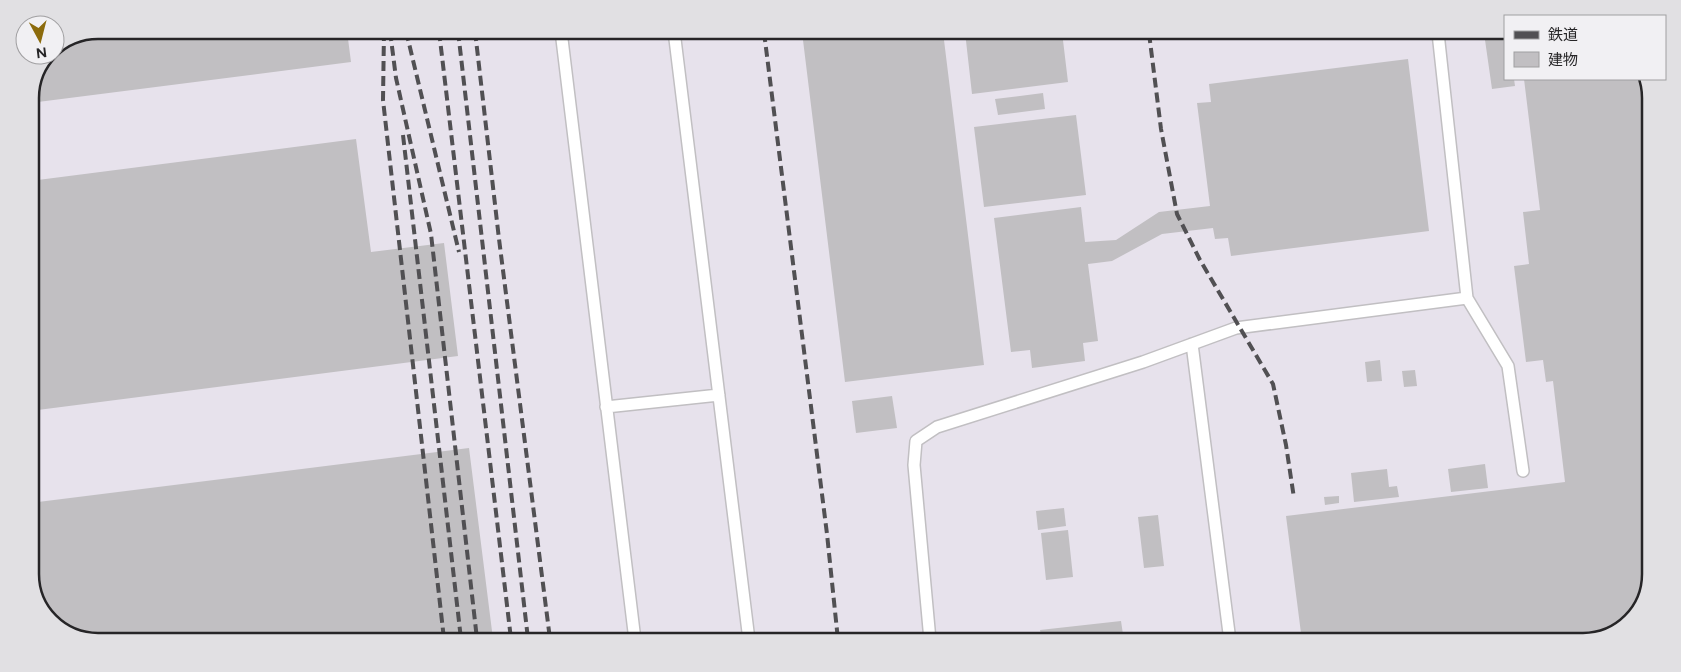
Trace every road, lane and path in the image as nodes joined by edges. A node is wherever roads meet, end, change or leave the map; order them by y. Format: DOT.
graph roads {
  1 [pos="562,39"];
  2 [pos="675,39"];
  3 [pos="1439,39"];
  4 [pos="1467,298"];
  5 [pos="1192,344"];
  6 [pos="719,394"];
  7 [pos="606,407"];
  8 [pos="1523,470"];
  9 [pos="634,633"];
  10 [pos="748,633"];
  11 [pos="929,633"];
  12 [pos="1229,633"];
  1 -- 7 [label="lane"];
  2 -- 6 [label="lane"];
  3 -- 4 [label="lane"];
  4 -- 5 [label="lane"];
  4 -- 8 [label="lane"];
  5 -- 11 [label="lane"];
  5 -- 12 [label="lane"];
  6 -- 7 [label="lane"];
  6 -- 10 [label="lane"];
  7 -- 9 [label="lane"];
}
